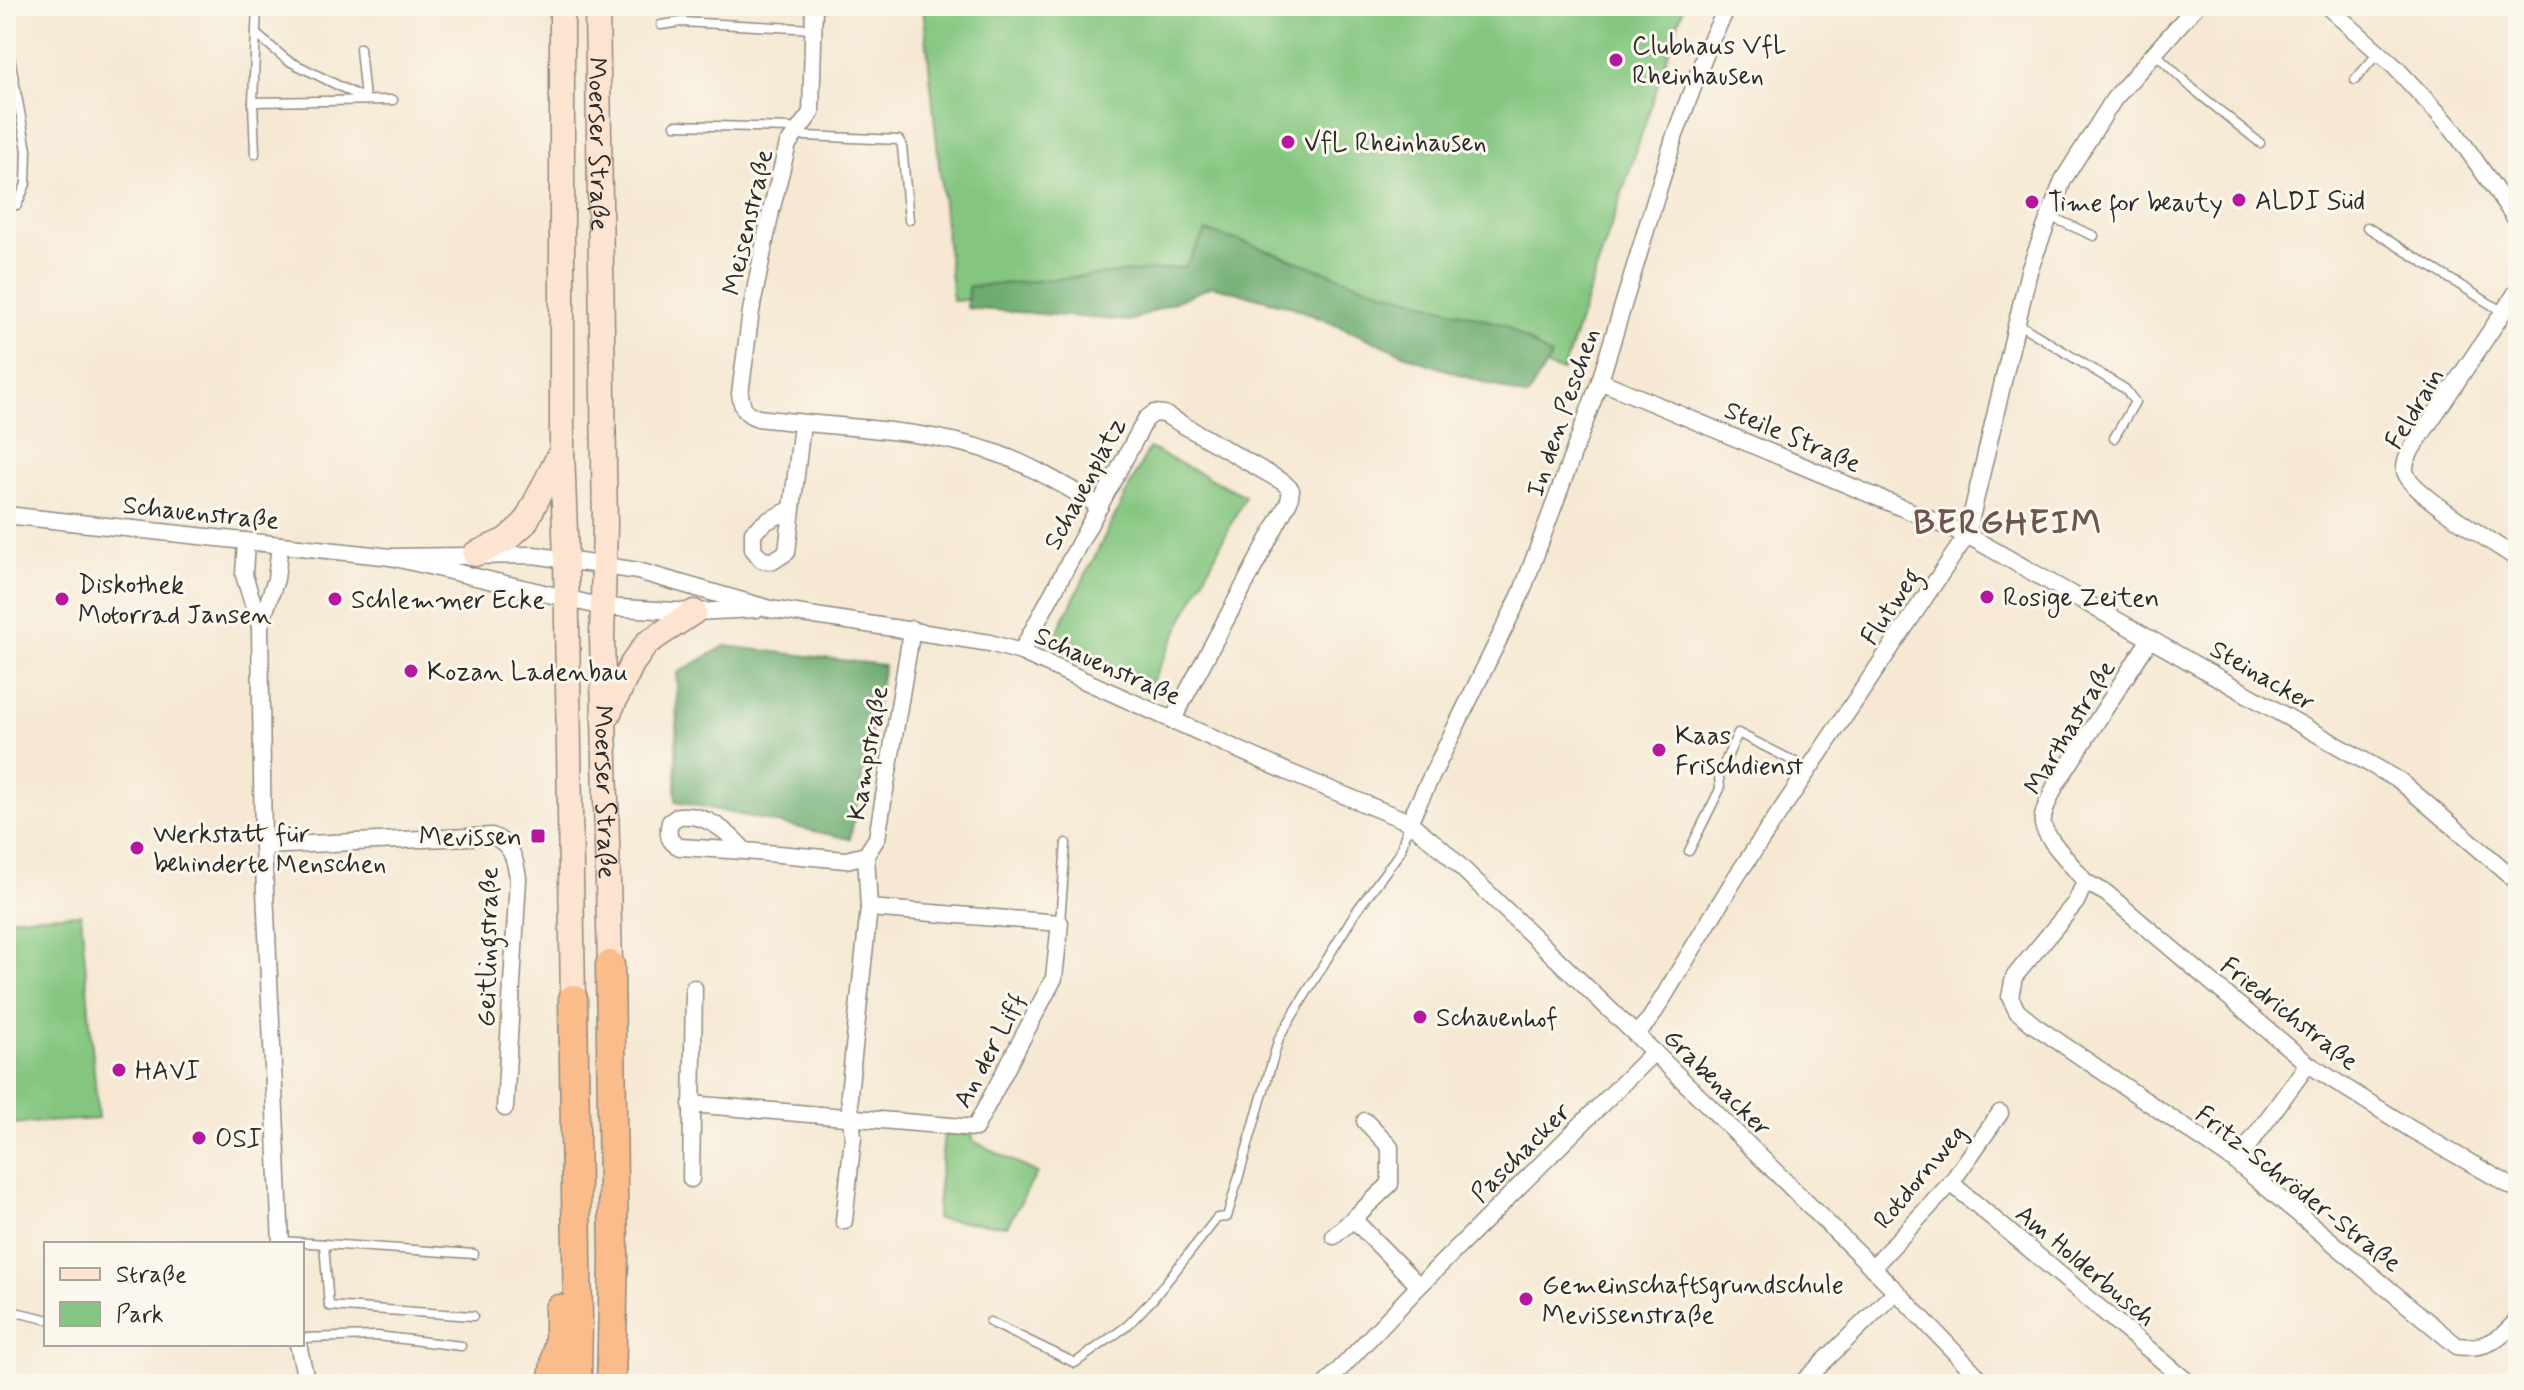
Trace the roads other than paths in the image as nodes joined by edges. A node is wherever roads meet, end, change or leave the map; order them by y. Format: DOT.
graph roads {
  1 [pos="257,6"];
  2 [pos="562,6"];
  3 [pos="597,6"];
  4 [pos="814,6"];
  5 [pos="1728,6"];
  6 [pos="2196,6"];
  7 [pos="2327,6"];
  8 [pos="661,25"];
  9 [pos="813,29"];
  10 [pos="256,34"];
  11 [pos="6,36"];
  12 [pos="360,48"];
  13 [pos="2379,52"];
  14 [pos="2156,54"];
  15 [pos="2355,80"];
  16 [pos="365,99"];
  17 [pos="393,100"];
  18 [pos="253,102"];
  19 [pos="675,125"];
  20 [pos="797,132"];
  21 [pos="2260,143"];
  22 [pos="255,154"];
  23 [pos="6,206"];
  24 [pos="2049,216"];
  25 [pos="909,220"];
  26 [pos="2518,222"];
  27 [pos="2367,227"];
  28 [pos="2094,236"];
  29 [pos="2518,290"];
  30 [pos="2503,312"];
  31 [pos="2017,323"];
  32 [pos="1600,381"];
  33 [pos="802,424"];
  34 [pos="2114,438"];
  35 [pos="562,450"];
  36 [pos="1100,506"];
  37 [pos="792,509"];
  38 [pos="6,515"];
  39 [pos="1967,535"];
  40 [pos="246,541"];
  41 [pos="280,545"];
  42 [pos="475,554"];
  43 [pos="391,557"];
  44 [pos="2518,559"];
  45 [pos="566,560"];
  46 [pos="604,568"];
  47 [pos="567,600"];
  48 [pos="603,607"];
  49 [pos="770,609"];
  50 [pos="694,612"];
  51 [pos="260,626"];
  52 [pos="912,629"];
  53 [pos="2150,639"];
  54 [pos="1021,652"];
  55 [pos="606,720"];
  56 [pos="1172,721"];
  57 [pos="1809,769"];
  58 [pos="1409,822"];
  59 [pos="1066,843"];
  60 [pos="263,846"];
  61 [pos="745,851"];
  62 [pos="1689,851"];
  63 [pos="866,855"];
  64 [pos="2085,882"];
  65 [pos="2518,882"];
  66 [pos="869,908"];
  67 [pos="1060,923"];
  68 [pos="610,965"];
  69 [pos="694,988"];
  70 [pos="573,999"];
  71 [pos="1636,1034"];
  72 [pos="1654,1052"];
  73 [pos="2308,1064"];
  74 [pos="691,1104"];
  75 [pos="505,1108"];
  76 [pos="2000,1113"];
  77 [pos="853,1117"];
  78 [pos="1365,1121"];
  79 [pos="2236,1162"];
  80 [pos="691,1179"];
  81 [pos="1951,1183"];
  82 [pos="2518,1190"];
  83 [pos="1353,1219"];
  84 [pos="844,1221"];
  85 [pos="1334,1236"];
  86 [pos="281,1242"];
  87 [pos="304,1243"];
  88 [pos="324,1244"];
  89 [pos="577,1250"];
  90 [pos="474,1254"];
  91 [pos="1872,1268"];
  92 [pos="1419,1286"];
  93 [pos="1896,1291"];
  94 [pos="6,1310"];
  95 [pos="473,1316"];
  96 [pos="44,1319"];
  97 [pos="2518,1319"];
  98 [pos="990,1322"];
  99 [pos="304,1338"];
  100 [pos="298,1346"];
  101 [pos="461,1346"];
  102 [pos="307,1384"];
  103 [pos="552,1384"];
  104 [pos="577,1384"];
  105 [pos="611,1384"];
  106 [pos="1326,1384"];
  107 [pos="1801,1384"];
  108 [pos="1985,1384"];
  109 [pos="2190,1384"];
  1 -- 10 [label="lane"];
  2 -- 35 [label="main road, Moerser Straße"];
  3 -- 46 [label="main road, Moerser Straße"];
  4 -- 9 [label="street, Meisenstraße"];
  5 -- 32 [label="street, In den Peschen"];
  6 -- 14 [label="street, Flutweg"];
  7 -- 13 [label="street"];
  8 -- 9 [label="lane"];
  9 -- 20 [label="street, Meisenstraße"];
  10 -- 16 [label="lane"];
  10 -- 18 [label="lane"];
  11 -- 23 [label="lane"];
  12 -- 16 [label="lane"];
  13 -- 15 [label="lane"];
  13 -- 26 [label="street"];
  14 -- 21 [label="lane"];
  14 -- 24 [label="street, Flutweg"];
  16 -- 17 [label="lane"];
  16 -- 18 [label="lane"];
  18 -- 22 [label="lane"];
  19 -- 20 [label="lane"];
  20 -- 25 [label="lane"];
  20 -- 33 [label="street, Meisenstraße"];
  24 -- 28 [label="lane"];
  24 -- 31 [label="street, Flutweg"];
  27 -- 30 [label="lane"];
  29 -- 30 [label="street, Feldrain"];
  30 -- 44 [label="street, Feldrain"];
  31 -- 34 [label="lane"];
  31 -- 39 [label="street, Flutweg"];
  32 -- 39 [label="street, Steile Straße"];
  32 -- 58 [label="street, In den Peschen"];
  33 -- 36 [label="street"];
  33 -- 37 [label="street"];
  35 -- 42 [label="main road"];
  35 -- 45 [label="main road, Moerser Straße"];
  36 -- 54 [label="street, Schauenplatz"];
  36 -- 56 [label="street, Schauenplatz"];
  38 -- 40 [label="street, Schauenstraße"];
  39 -- 53 [label="street, Steinacker"];
  39 -- 57 [label="street, Flutweg"];
  40 -- 41 [label="street, Schauenstraße"];
  40 -- 51 [label="street"];
  41 -- 43 [label="street, Schauenstraße"];
  41 -- 51 [label="street"];
  42 -- 43 [label="street, Schauenstraße"];
  42 -- 45 [label="street, Schauenstraße"];
  43 -- 47 [label="street, Schauenstraße"];
  45 -- 46 [label="street, Schauenstraße"];
  45 -- 47 [label="main road, Moerser Straße"];
  46 -- 48 [label="main road, Moerser Straße"];
  46 -- 49 [label="street, Schauenstraße"];
  47 -- 48 [label="street, Schauenstraße"];
  47 -- 70 [label="main road, Moerser Straße"];
  48 -- 50 [label="street, Schauenstraße"];
  48 -- 55 [label="main road, Moerser Straße"];
  49 -- 50 [label="street, Schauenstraße"];
  49 -- 52 [label="street, Schauenstraße"];
  50 -- 55 [label="main road"];
  51 -- 60 [label="street"];
  52 -- 54 [label="street, Schauenstraße"];
  52 -- 63 [label="street, Kampstraße"];
  53 -- 64 [label="street, Marthastraße"];
  53 -- 65 [label="street, Steinacker"];
  54 -- 56 [label="street, Schauenstraße"];
  55 -- 68 [label="main road, Moerser Straße"];
  56 -- 58 [label="street, Schauenstraße"];
  57 -- 62 [label="lane"];
  57 -- 71 [label="street, Flutweg"];
  58 -- 71 [label="street, Grabenacker"];
  58 -- 98 [label="lane"];
  59 -- 67 [label="lane, An der Liff"];
  60 -- 75 [label="street, Geitlingstraße"];
  60 -- 86 [label="street"];
  61 -- 63 [label="street, Kampstraße"];
  63 -- 66 [label="street"];
  64 -- 73 [label="street, Friedrichstraße"];
  64 -- 79 [label="street, Fritz-Schröder-Straße"];
  66 -- 67 [label="street"];
  66 -- 77 [label="street"];
  67 -- 77 [label="street, An der Liff"];
  68 -- 105 [label="highway, Moerser Straße"];
  69 -- 74 [label="street"];
  70 -- 89 [label="highway, Moerser Straße"];
  71 -- 72 [label="street, Grabenacker"];
  72 -- 91 [label="street, Grabenacker"];
  72 -- 92 [label="street, Paschacker"];
  73 -- 79 [label="street"];
  73 -- 82 [label="street, Friedrichstraße"];
  74 -- 77 [label="street, An der Liff"];
  74 -- 80 [label="street"];
  76 -- 81 [label="street, Rotdornweg"];
  77 -- 84 [label="street"];
  78 -- 83 [label="street"];
  79 -- 97 [label="street, Fritz-Schröder-Straße"];
  81 -- 91 [label="street, Rotdornweg"];
  81 -- 109 [label="street, Am Holderbusch"];
  83 -- 85 [label="street"];
  83 -- 92 [label="street"];
  87 -- 88 [label="lane"];
  88 -- 90 [label="lane"];
  88 -- 95 [label="lane"];
  89 -- 103 [label="highway"];
  89 -- 104 [label="highway, Moerser Straße"];
  91 -- 93 [label="street, Grabenacker"];
  92 -- 106 [label="street, Paschacker"];
  93 -- 107 [label="street"];
  93 -- 108 [label="street, Grabenacker"];
  94 -- 96 [label="lane"];
  99 -- 101 [label="lane"];
  100 -- 102 [label="street"];
}
